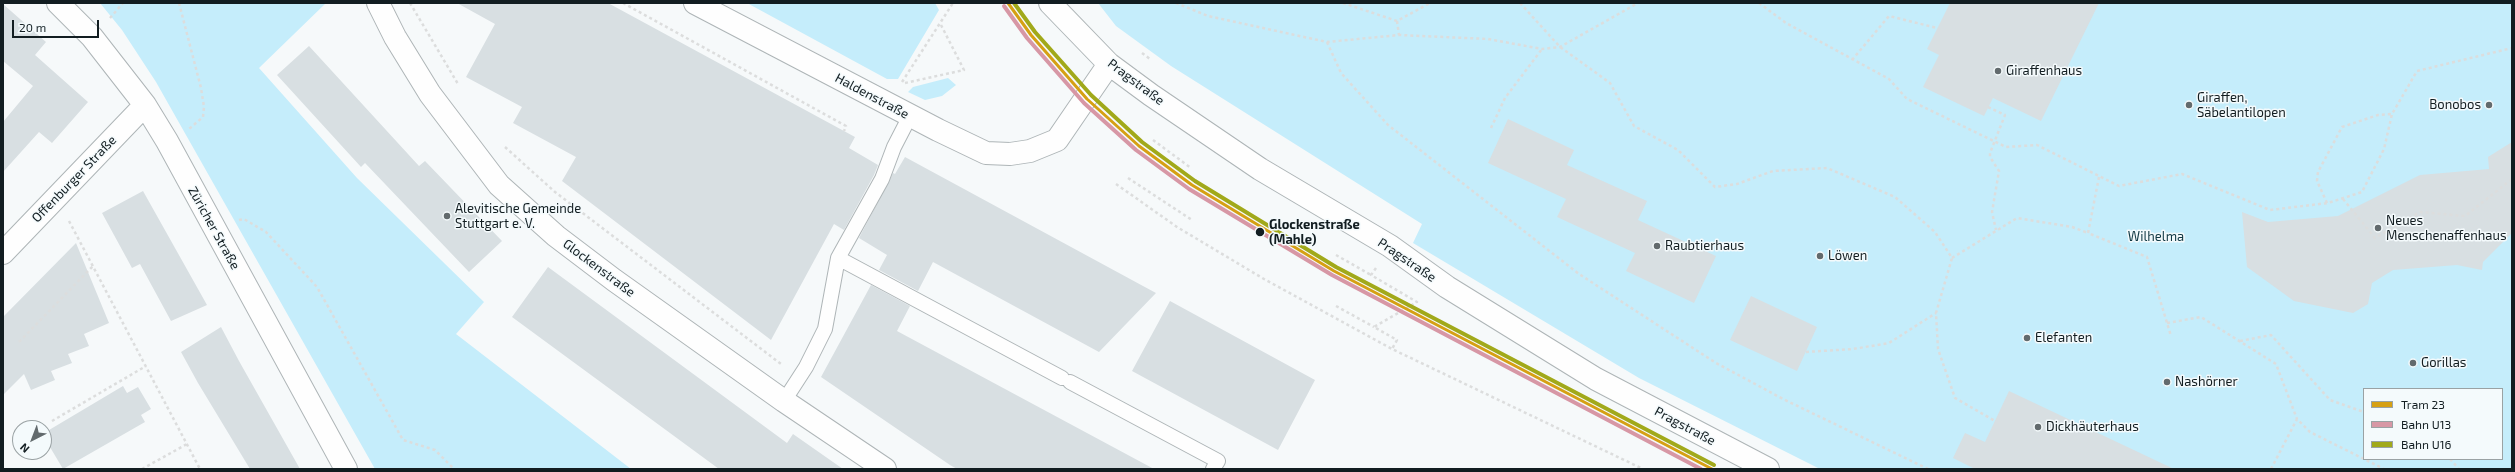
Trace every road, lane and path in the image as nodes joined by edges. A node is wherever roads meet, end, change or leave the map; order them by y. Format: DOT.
graph roads {
  1 [pos="58,3"];
  2 [pos="180,3"];
  3 [pos="378,3"];
  4 [pos="410,3"];
  5 [pos="623,3"];
  6 [pos="695,3"];
  7 [pos="953,3"];
  8 [pos="1050,3"];
  9 [pos="1176,3"];
  10 [pos="1342,3"];
  11 [pos="1430,3"];
  12 [pos="1520,3"];
  13 [pos="1638,3"];
  14 [pos="1759,3"];
  15 [pos="1397,21"];
  16 [pos="939,23"];
  17 [pos="1937,28"];
  18 [pos="1399,35"];
  19 [pos="1327,42"];
  20 [pos="1560,47"];
  21 [pos="2512,48"];
  22 [pos="1542,49"];
  23 [pos="1852,60"];
  24 [pos="1109,64"];
  25 [pos="462,90"];
  26 [pos="145,105"];
  27 [pos="1988,107"];
  28 [pos="2392,114"];
  29 [pos="910,116"];
  30 [pos="1491,128"];
  31 [pos="844,131"];
  32 [pos="500,140"];
  33 [pos="1153,140"];
  34 [pos="167,141"];
  35 [pos="1995,141"];
  36 [pos="1190,168"];
  37 [pos="2099,177"];
  38 [pos="1128,178"];
  39 [pos="2512,179"];
  40 [pos="1116,184"];
  41 [pos="57,197"];
  42 [pos="2343,199"];
  43 [pos="2328,203"];
  44 [pos="1192,220"];
  45 [pos="213,225"];
  46 [pos="1996,230"];
  47 [pos="2088,233"];
  48 [pos="1390,246"];
  49 [pos="3,253"];
  50 [pos="1336,255"];
  51 [pos="838,258"];
  52 [pos="1952,258"];
  53 [pos="93,266"];
  54 [pos="1371,275"];
  55 [pos="1336,306"];
  56 [pos="1936,313"];
  57 [pos="2167,323"];
  58 [pos="1374,327"];
  59 [pos="2171,336"];
  60 [pos="2240,341"];
  61 [pos="19,342"];
  62 [pos="1392,348"];
  63 [pos="1806,352"];
  64 [pos="146,366"];
  65 [pos="799,378"];
  66 [pos="784,401"];
  67 [pos="2363,412"];
  68 [pos="2297,419"];
  69 [pos="52,421"];
  70 [pos="1995,421"];
  71 [pos="187,444"];
  72 [pos="2363,458"];
  73 [pos="2366,460"];
  74 [pos="2451,460"];
  75 [pos="142,469"];
  76 [pos="200,469"];
  77 [pos="346,469"];
  78 [pos="454,469"];
  79 [pos="885,469"];
  80 [pos="1213,469"];
  81 [pos="1643,469"];
  82 [pos="1768,469"];
  83 [pos="1928,469"];
  84 [pos="2271,469"];
  85 [pos="2384,469"];
  86 [pos="2459,469"];
  1 -- 26 [label="street, Züricher Straße"];
  2 -- 34 [label="path"];
  3 -- 66 [label="street, Glockenstraße"];
  4 -- 25 [label="path"];
  5 -- 31 [label="path"];
  6 -- 29 [label="street, Haldenstraße"];
  7 -- 16 [label="path"];
  8 -- 24 [label="street, Pragstraße"];
  9 -- 19 [label="path"];
  10 -- 15 [label="path"];
  11 -- 15 [label="path"];
  12 -- 20 [label="path"];
  13 -- 20 [label="path"];
  14 -- 23 [label="path"];
  15 -- 18 [label="path"];
  16 -- 16 [label="path"];
  17 -- 23 [label="path"];
  18 -- 19 [label="path"];
  18 -- 22 [label="path"];
  19 -- 83 [label="path"];
  20 -- 22 [label="path"];
  20 -- 52 [label="path"];
  21 -- 28 [label="path"];
  22 -- 30 [label="path"];
  23 -- 35 [label="path"];
  24 -- 29 [label="street, Haldenstraße"];
  24 -- 48 [label="street, Pragstraße"];
  26 -- 34 [label="street, Züricher Straße"];
  26 -- 41 [label="street, Offenburger Straße"];
  27 -- 35 [label="path"];
  28 -- 42 [label="path"];
  28 -- 43 [label="path"];
  29 -- 51 [label="lane"];
  32 -- 65 [label="path"];
  33 -- 36 [label="path"];
  34 -- 45 [label="street, Züricher Straße"];
  35 -- 37 [label="path"];
  35 -- 46 [label="path"];
  37 -- 43 [label="path"];
  37 -- 47 [label="path"];
  38 -- 44 [label="path"];
  39 -- 42 [label="path"];
  40 -- 62 [label="path"];
  41 -- 49 [label="street, Offenburger Straße"];
  41 -- 53 [label="path"];
  42 -- 43 [label="path"];
  45 -- 77 [label="street, Züricher Straße"];
  45 -- 78 [label="path"];
  46 -- 47 [label="path"];
  46 -- 52 [label="path"];
  47 -- 57 [label="path"];
  48 -- 54 [label="path"];
  48 -- 82 [label="street, Pragstraße"];
  50 -- 54 [label="path"];
  51 -- 65 [label="lane"];
  51 -- 80 [label="lane"];
  52 -- 56 [label="path"];
  53 -- 61 [label="path"];
  53 -- 64 [label="path"];
  54 -- 58 [label="path"];
  55 -- 58 [label="path"];
  56 -- 63 [label="path"];
  56 -- 70 [label="path"];
  57 -- 59 [label="path"];
  57 -- 60 [label="path"];
  58 -- 62 [label="path"];
  60 -- 67 [label="path"];
  60 -- 68 [label="path"];
  62 -- 81 [label="path"];
  64 -- 69 [label="path"];
  64 -- 71 [label="path"];
  65 -- 66 [label="lane"];
  66 -- 79 [label="street, Glockenstraße"];
  68 -- 72 [label="path"];
  68 -- 84 [label="path"];
  71 -- 75 [label="path"];
  71 -- 76 [label="path"];
  73 -- 85 [label="path"];
  74 -- 86 [label="path"];
}
